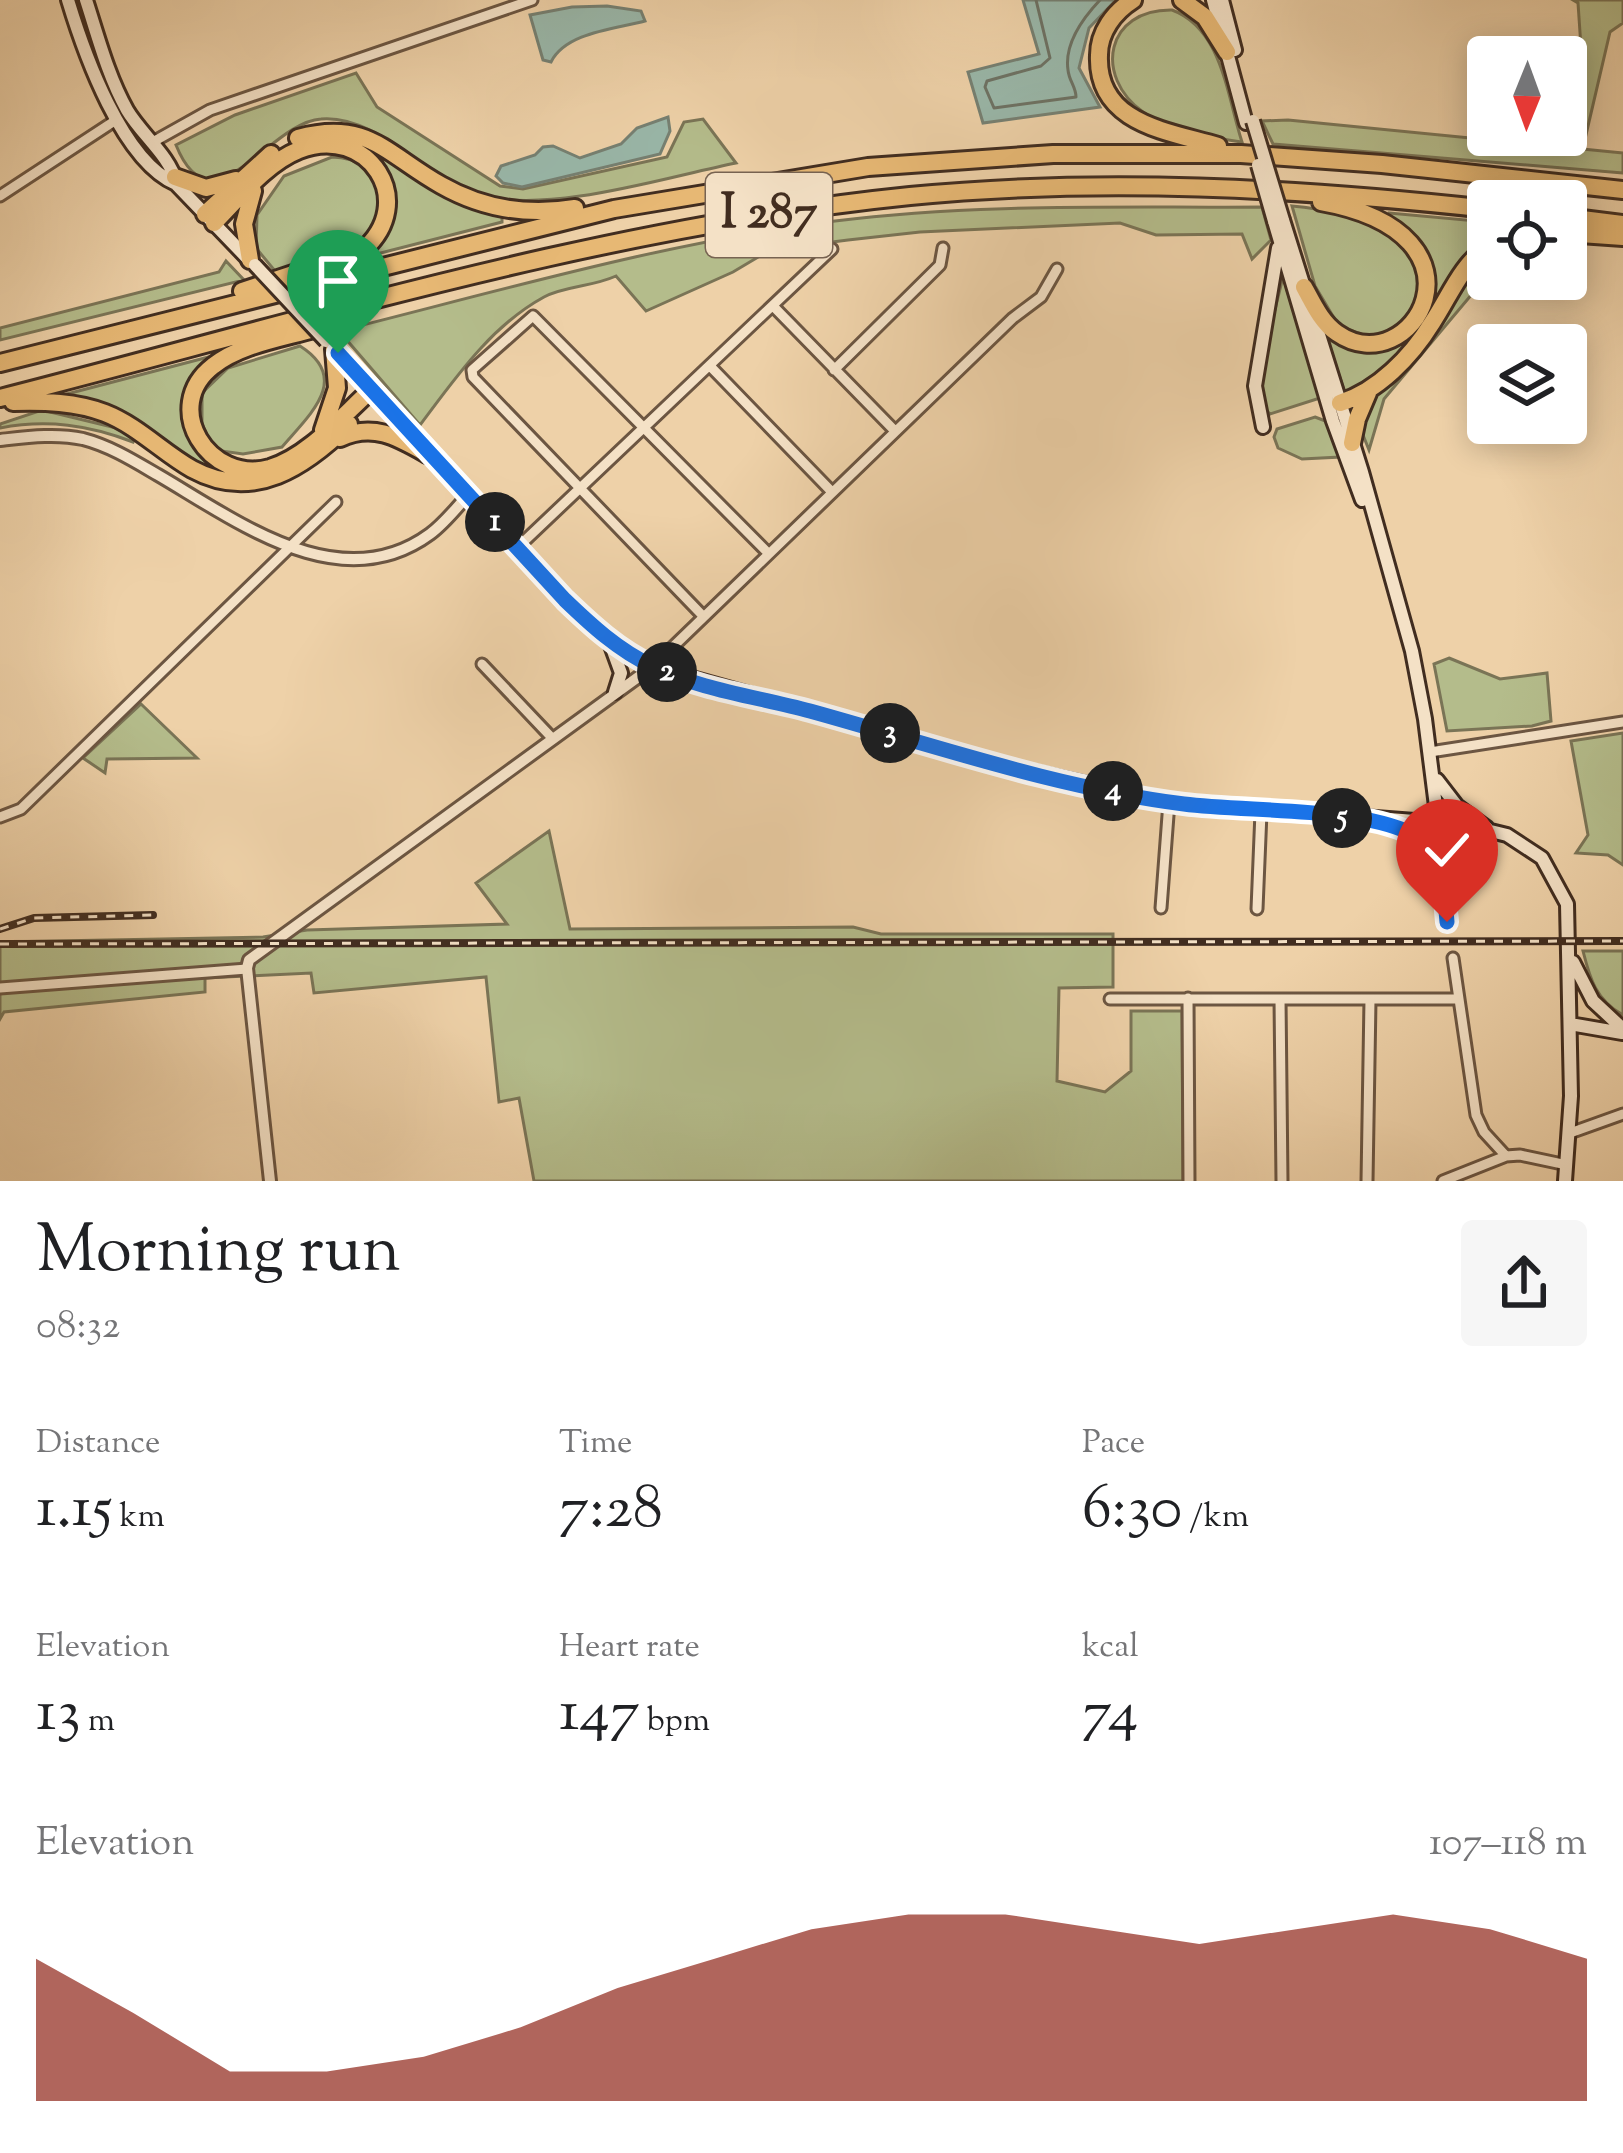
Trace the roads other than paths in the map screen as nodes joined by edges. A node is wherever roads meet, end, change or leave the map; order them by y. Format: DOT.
graph roads {
  1 [pos="68,0"];
  2 [pos="86,0"];
  3 [pos="532,0"];
  4 [pos="1133,0"];
  5 [pos="1181,0"];
  6 [pos="1213,0"];
  7 [pos="1222,0"];
  8 [pos="1227,52"];
  9 [pos="116,120"];
  10 [pos="1249,122"];
  11 [pos="149,143"];
  12 [pos="1241,154"];
  13 [pos="262,176"];
  14 [pos="242,178"];
  15 [pos="176,180"];
  16 [pos="1258,189"];
  17 [pos="1623,190"];
  18 [pos="0,196"];
  19 [pos="1467,207"];
  20 [pos="614,208"];
  21 [pos="209,219"];
  22 [pos="1587,220"];
  23 [pos="1623,224"];
  24 [pos="1278,225"];
  25 [pos="1587,234"];
  26 [pos="1623,237"];
  27 [pos="943,248"];
  28 [pos="832,249"];
  29 [pos="252,263"];
  30 [pos="1467,265"];
  31 [pos="1057,269"];
  32 [pos="1304,287"];
  33 [pos="365,305"];
  34 [pos="774,307"];
  35 [pos="199,313"];
  36 [pos="330,345"];
  37 [pos="0,363"];
  38 [pos="710,365"];
  39 [pos="834,370"];
  40 [pos="1368,392"];
  41 [pos="375,393"];
  42 [pos="0,400"];
  43 [pos="1340,403"];
  44 [pos="646,426"];
  45 [pos="1263,427"];
  46 [pos="895,431"];
  47 [pos="325,439"];
  48 [pos="0,440"];
  49 [pos="1352,443"];
  50 [pos="429,455"];
  51 [pos="580,488"];
  52 [pos="832,492"];
  53 [pos="469,494"];
  54 [pos="336,502"];
  55 [pos="1375,529"];
  56 [pos="518,547"];
  57 [pos="291,548"];
  58 [pos="768,553"];
  59 [pos="703,616"];
  60 [pos="609,639"];
  61 [pos="482,664"];
  62 [pos="652,667"];
  63 [pos="615,692"];
  64 [pos="1623,722"];
  65 [pos="553,739"];
  66 [pos="1430,752"];
  67 [pos="1432,768"];
  68 [pos="1168,802"];
  69 [pos="1261,812"];
  70 [pos="0,817"];
  71 [pos="1367,819"];
  72 [pos="1438,822"];
  73 [pos="1488,829"];
  74 [pos="1443,876"];
  75 [pos="1161,908"];
  76 [pos="1257,908"];
  77 [pos="1447,922"];
  78 [pos="1570,956"];
  79 [pos="1453,958"];
  80 [pos="247,969"];
  81 [pos="0,988"];
  82 [pos="1187,998"];
  83 [pos="1110,999"];
  84 [pos="1280,999"];
  85 [pos="1458,999"];
  86 [pos="1370,1000"];
  87 [pos="1570,1024"];
  88 [pos="1623,1031"];
  89 [pos="1622,1119"];
  90 [pos="1570,1132"];
  91 [pos="1506,1156"];
  92 [pos="1567,1165"];
  93 [pos="1446,1180"];
  94 [pos="270,1181"];
  95 [pos="1189,1181"];
  96 [pos="1282,1181"];
  97 [pos="1367,1181"];
  98 [pos="1565,1181"];
  1 -- 9 [label="main road"];
  2 -- 11 [label="main road"];
  3 -- 11 [label="street"];
  4 -- 12 [label="highway"];
  5 -- 8 [label="highway"];
  6 -- 8 [label="main road"];
  7 -- 10 [label="main road"];
  8 -- 10 [label="main road"];
  9 -- 15 [label="main road"];
  9 -- 18 [label="street"];
  10 -- 24 [label="main road, bridge"];
  11 -- 15 [label="main road"];
  12 -- 17 [label="highway, I 287"];
  12 -- 20 [label="highway, I 287"];
  13 -- 21 [label="highway"];
  13 -- 29 [label="highway"];
  13 -- 35 [label="highway"];
  14 -- 15 [label="highway"];
  14 -- 20 [label="highway"];
  14 -- 21 [label="highway"];
  15 -- 21 [label="main road"];
  16 -- 19 [label="highway, I 287"];
  16 -- 32 [label="highway"];
  16 -- 33 [label="highway, I 287"];
  20 -- 35 [label="highway, I 287"];
  21 -- 29 [label="main road"];
  22 -- 23 [label="highway"];
  24 -- 32 [label="main road"];
  24 -- 45 [label="main road"];
  24 -- 55 [label="main road"];
  25 -- 26 [label="highway"];
  27 -- 39 [label="street"];
  28 -- 34 [label="street"];
  29 -- 36 [label="main road, bridge"];
  30 -- 40 [label="highway"];
  31 -- 46 [label="street"];
  32 -- 43 [label="main road"];
  33 -- 42 [label="highway, I 287"];
  33 -- 47 [label="highway"];
  34 -- 38 [label="street"];
  34 -- 39 [label="street"];
  35 -- 37 [label="highway, I 287"];
  36 -- 41 [label="main road"];
  36 -- 47 [label="highway"];
  38 -- 44 [label="street"];
  38 -- 52 [label="street"];
  39 -- 46 [label="street"];
  40 -- 43 [label="highway"];
  40 -- 49 [label="highway"];
  41 -- 47 [label="highway"];
  41 -- 50 [label="main road"];
  42 -- 47 [label="highway"];
  43 -- 49 [label="main road"];
  44 -- 51 [label="street"];
  44 -- 51 [label="street"];
  44 -- 58 [label="street"];
  46 -- 52 [label="street"];
  47 -- 50 [label="highway"];
  48 -- 57 [label="street"];
  49 -- 55 [label="main road"];
  50 -- 53 [label="main road"];
  51 -- 56 [label="street"];
  51 -- 59 [label="street"];
  52 -- 58 [label="street"];
  53 -- 56 [label="main road"];
  53 -- 57 [label="street"];
  54 -- 57 [label="street"];
  55 -- 66 [label="main road"];
  56 -- 60 [label="main road"];
  57 -- 70 [label="street"];
  58 -- 59 [label="street"];
  59 -- 62 [label="street"];
  60 -- 62 [label="main road"];
  60 -- 63 [label="main road"];
  61 -- 65 [label="street"];
  62 -- 63 [label="street"];
  62 -- 68 [label="main road"];
  63 -- 65 [label="street"];
  64 -- 66 [label="street"];
  65 -- 80 [label="street"];
  66 -- 67 [label="main road"];
  67 -- 72 [label="main road"];
  67 -- 73 [label="main road"];
  68 -- 69 [label="main road"];
  68 -- 75 [label="street"];
  69 -- 71 [label="main road"];
  69 -- 76 [label="street"];
  71 -- 72 [label="main road"];
  71 -- 74 [label="main road"];
  72 -- 73 [label="main road"];
  72 -- 74 [label="street"];
  73 -- 78 [label="main road"];
  74 -- 77 [label="street"];
  78 -- 87 [label="main road"];
  78 -- 88 [label="main road"];
  79 -- 85 [label="street"];
  80 -- 81 [label="street"];
  80 -- 94 [label="street"];
  82 -- 83 [label="street"];
  82 -- 84 [label="street"];
  82 -- 95 [label="street"];
  84 -- 86 [label="street"];
  84 -- 96 [label="street"];
  85 -- 86 [label="street"];
  85 -- 91 [label="street"];
  86 -- 97 [label="street"];
  87 -- 88 [label="main road"];
  87 -- 90 [label="main road"];
  89 -- 90 [label="street"];
  90 -- 92 [label="main road"];
  91 -- 92 [label="street"];
  91 -- 93 [label="street"];
  92 -- 98 [label="main road"];
}
